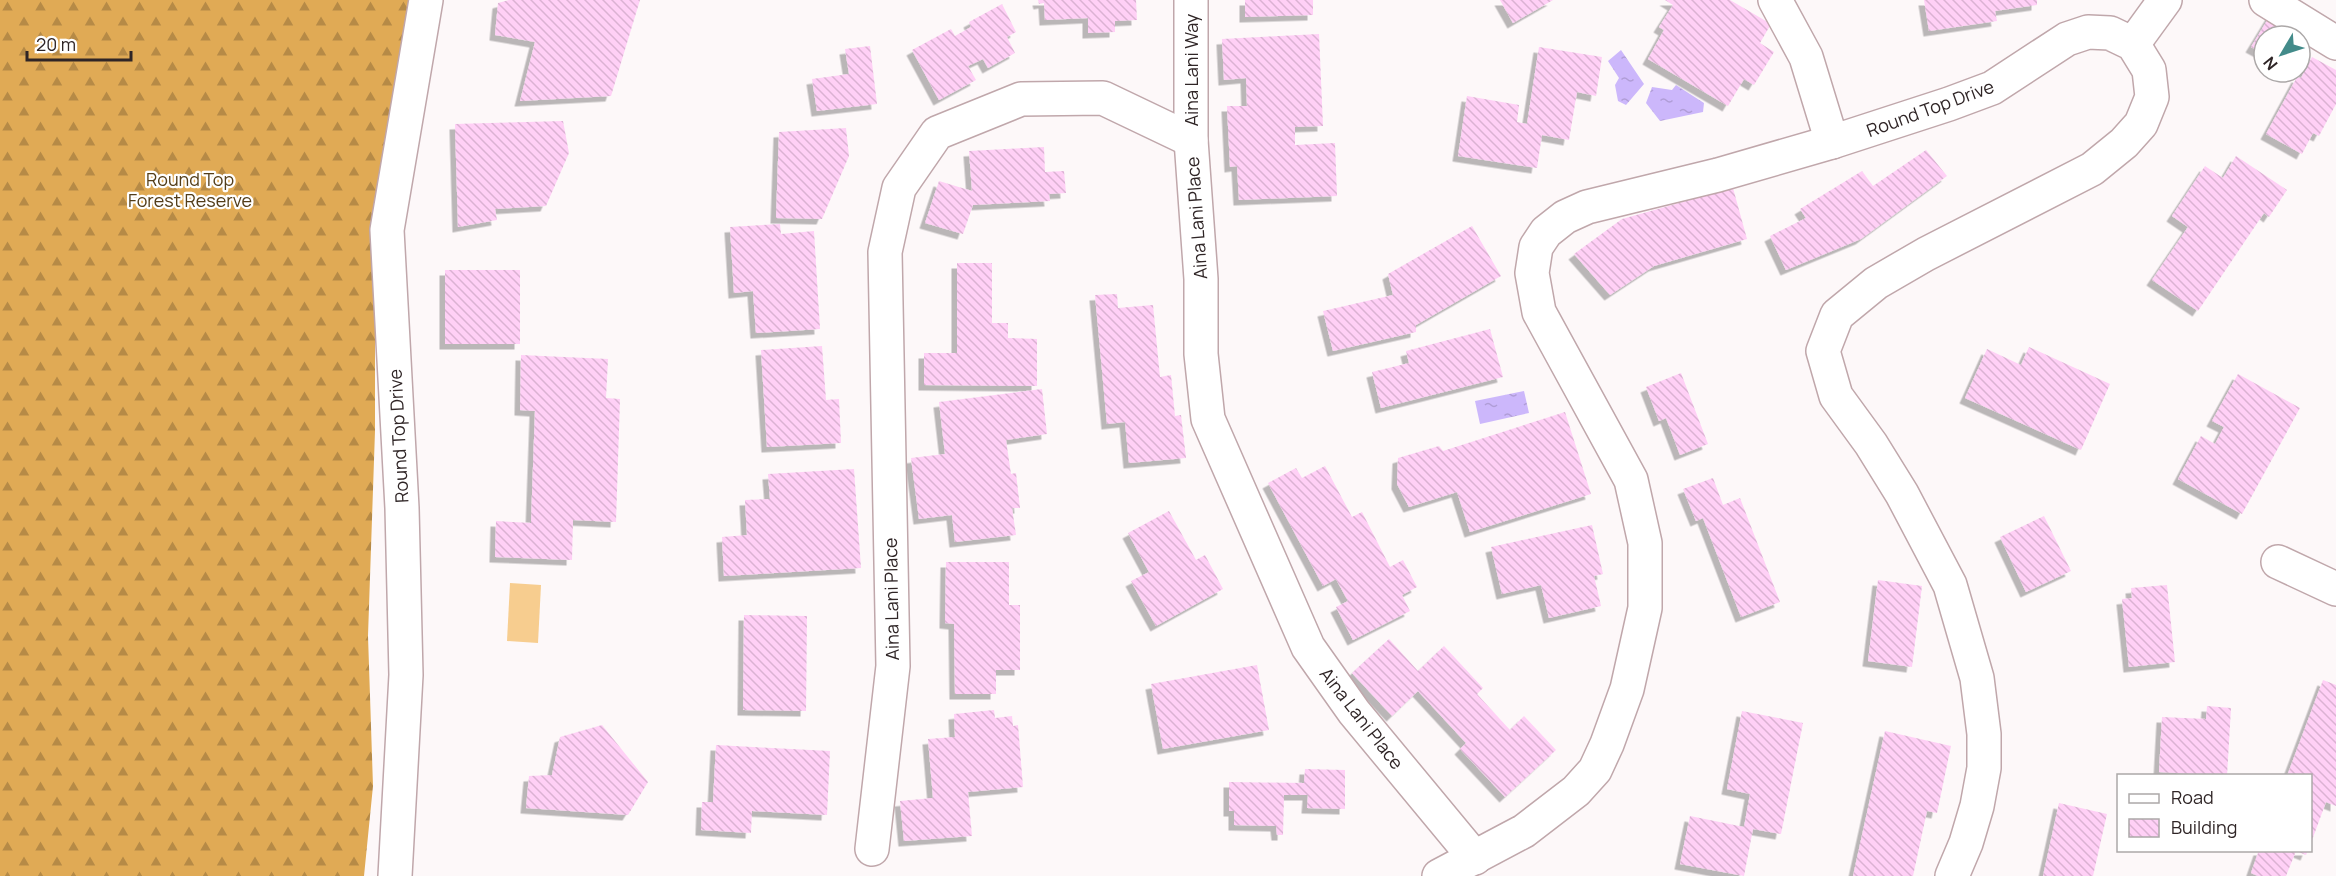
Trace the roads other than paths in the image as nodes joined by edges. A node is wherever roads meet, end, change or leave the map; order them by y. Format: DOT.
graph roads {
  1 [pos="426,0"];
  2 [pos="1191,0"];
  3 [pos="1775,0"];
  4 [pos="2165,0"];
  5 [pos="2266,0"];
  6 [pos="2336,43"];
  7 [pos="2133,44"];
  8 [pos="1191,140"];
  9 [pos="1832,142"];
  10 [pos="2278,562"];
  11 [pos="2336,589"];
  12 [pos="872,849"];
  13 [pos="1475,858"];
  14 [pos="395,876"];
  15 [pos="1438,876"];
  16 [pos="1952,876"];
  1 -- 14 [label="street, Round Top Drive"];
  2 -- 8 [label="street, Aina Lani Way"];
  3 -- 9 [label="street"];
  4 -- 7 [label="street"];
  5 -- 6 [label="street"];
  7 -- 9 [label="street, Round Top Drive"];
  7 -- 16 [label="street"];
  8 -- 12 [label="street, Aina Lani Place"];
  8 -- 13 [label="street, Aina Lani Place"];
  9 -- 13 [label="street, Round Top Drive"];
  10 -- 11 [label="street"];
  13 -- 15 [label="street, Round Top Drive"];
}
